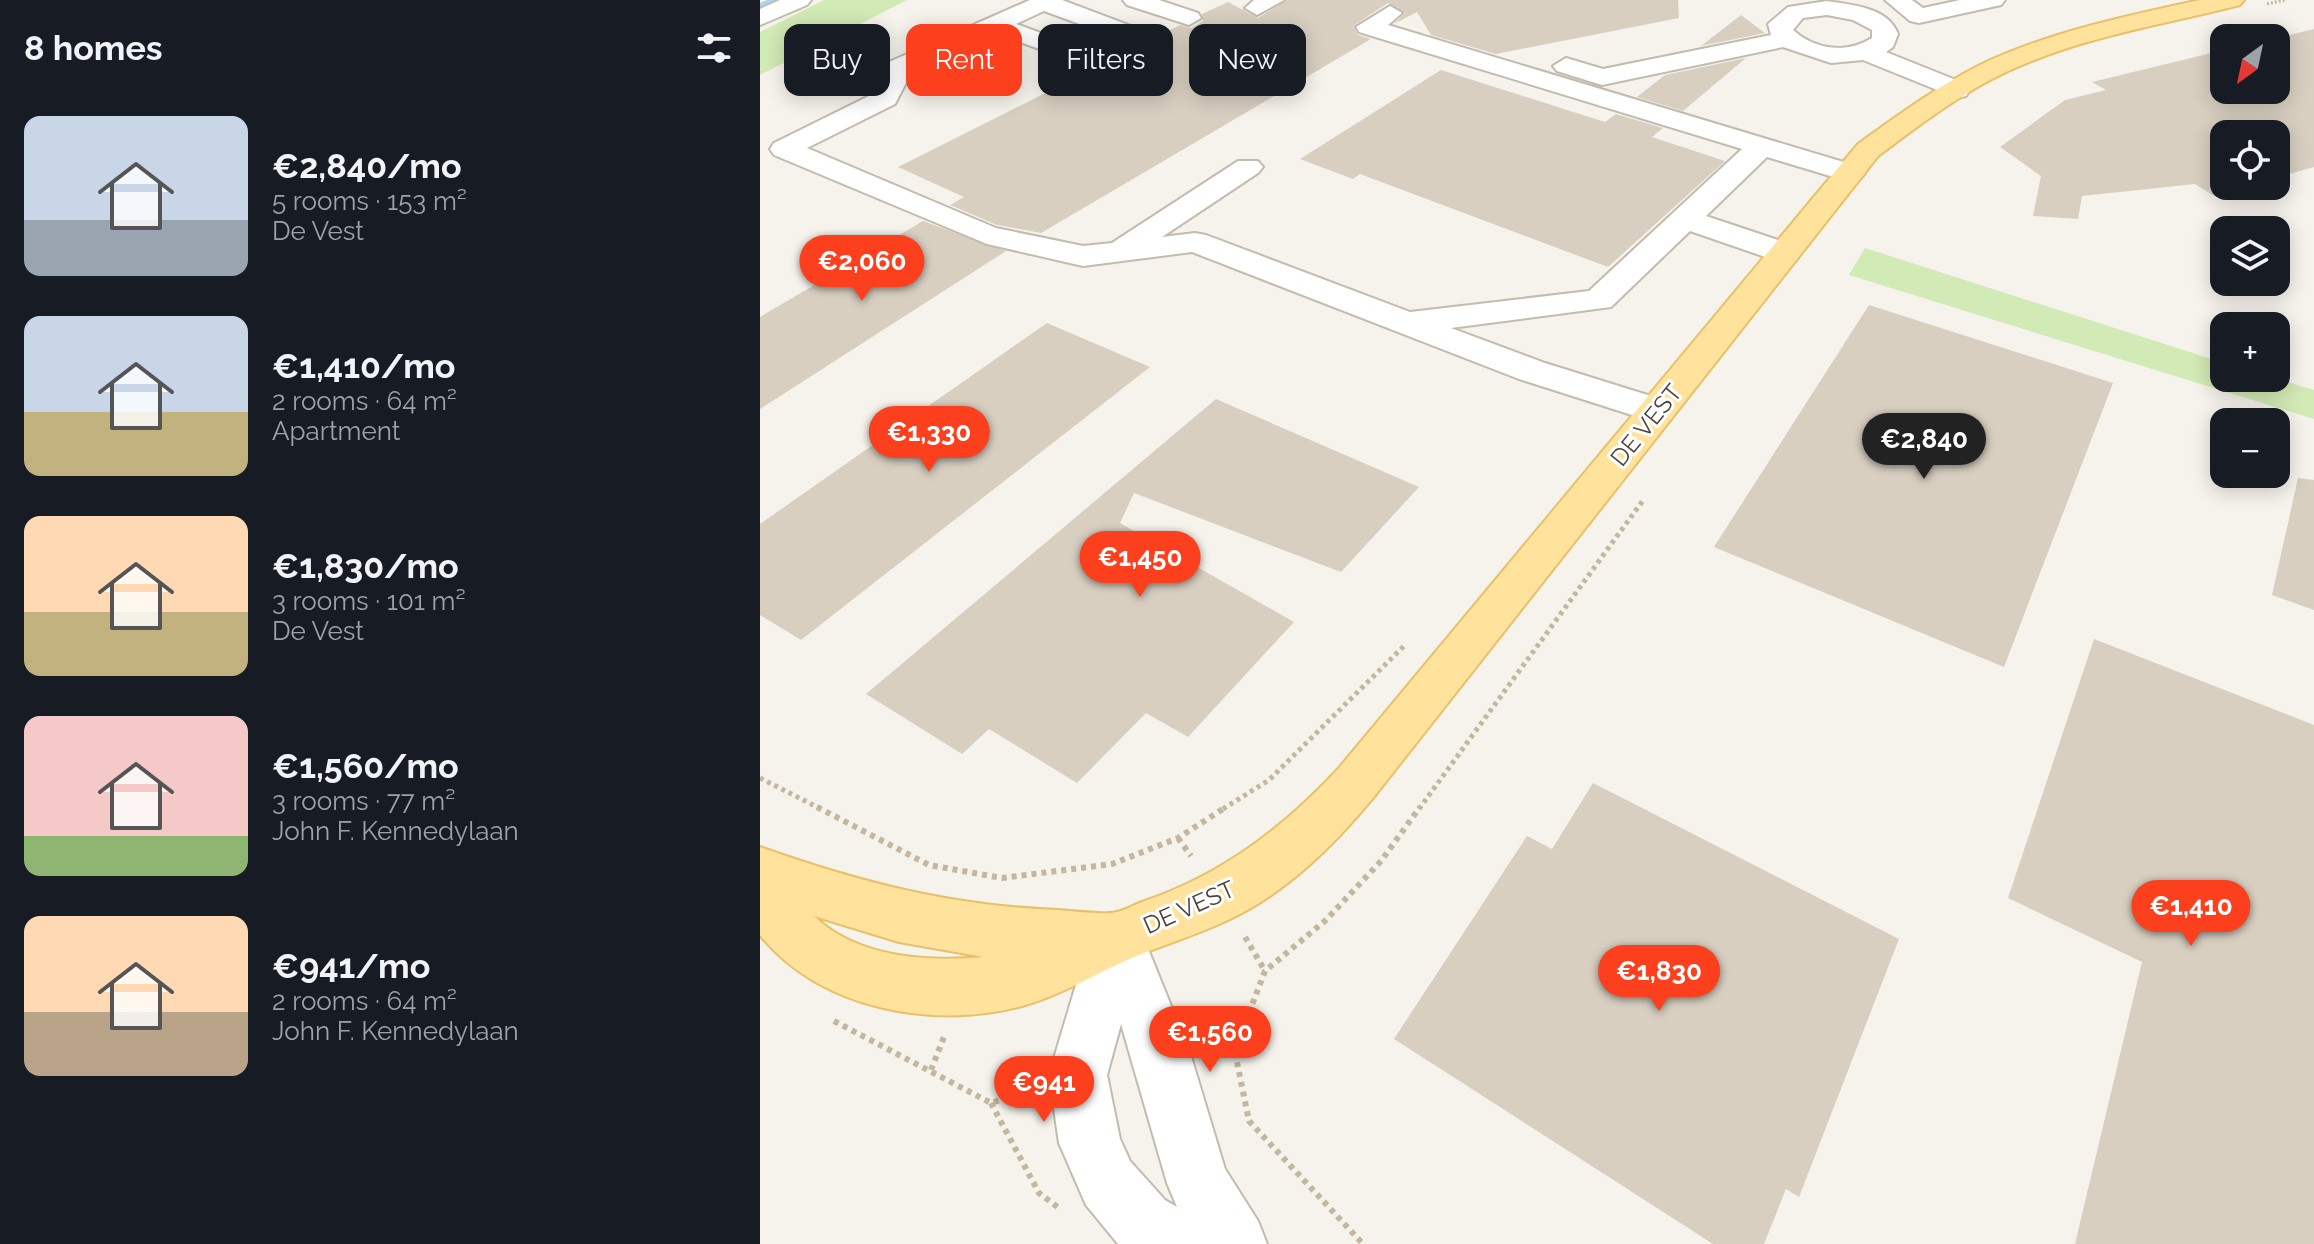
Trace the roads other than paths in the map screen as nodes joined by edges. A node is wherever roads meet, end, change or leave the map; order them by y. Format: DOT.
graph roads {
  1 [pos="799,0"];
  2 [pos="1135,0"];
  3 [pos="1897,0"];
  4 [pos="1993,0"];
  5 [pos="1046,2"];
  6 [pos="1360,4"];
  7 [pos="1837,4"];
  8 [pos="2244,4"];
  9 [pos="760,18"];
  10 [pos="1189,18"];
  11 [pos="997,24"];
  12 [pos="1104,24"];
  13 [pos="1787,39"];
  14 [pos="1865,52"];
  15 [pos="906,65"];
  16 [pos="1581,80"];
  17 [pos="1957,90"];
  18 [pos="777,143"];
  19 [pos="1762,146"];
  20 [pos="1248,167"];
  21 [pos="1850,173"];
  22 [pos="1685,219"];
  23 [pos="1117,252"];
  24 [pos="1785,253"];
  25 [pos="1405,322"];
  26 [pos="1657,411"];
  27 [pos="760,871"];
  28 [pos="760,894"];
  29 [pos="1117,938"];
  30 [pos="1180,1244"];
  31 [pos="1235,1244"];
  1 -- 9 [label="street"];
  2 -- 10 [label="street"];
  3 -- 4 [label="street"];
  5 -- 11 [label="street"];
  5 -- 12 [label="street"];
  6 -- 16 [label="street"];
  7 -- 13 [label="street"];
  7 -- 14 [label="street"];
  8 -- 17 [label="main road, DE VEST"];
  13 -- 14 [label="street"];
  13 -- 16 [label="street"];
  14 -- 17 [label="street"];
  15 -- 18 [label="street"];
  16 -- 19 [label="street"];
  17 -- 21 [label="main road, DE VEST"];
  18 -- 23 [label="street"];
  19 -- 21 [label="street"];
  19 -- 22 [label="street"];
  20 -- 23 [label="street"];
  21 -- 24 [label="main road, DE VEST"];
  22 -- 24 [label="street"];
  22 -- 25 [label="street"];
  23 -- 25 [label="street"];
  24 -- 26 [label="main road, DE VEST"];
  25 -- 26 [label="street"];
  26 -- 29 [label="main road, DE VEST"];
  27 -- 29 [label="main road"];
  28 -- 29 [label="main road, DE VEST"];
  29 -- 30 [label="street"];
  29 -- 31 [label="street"];
}
